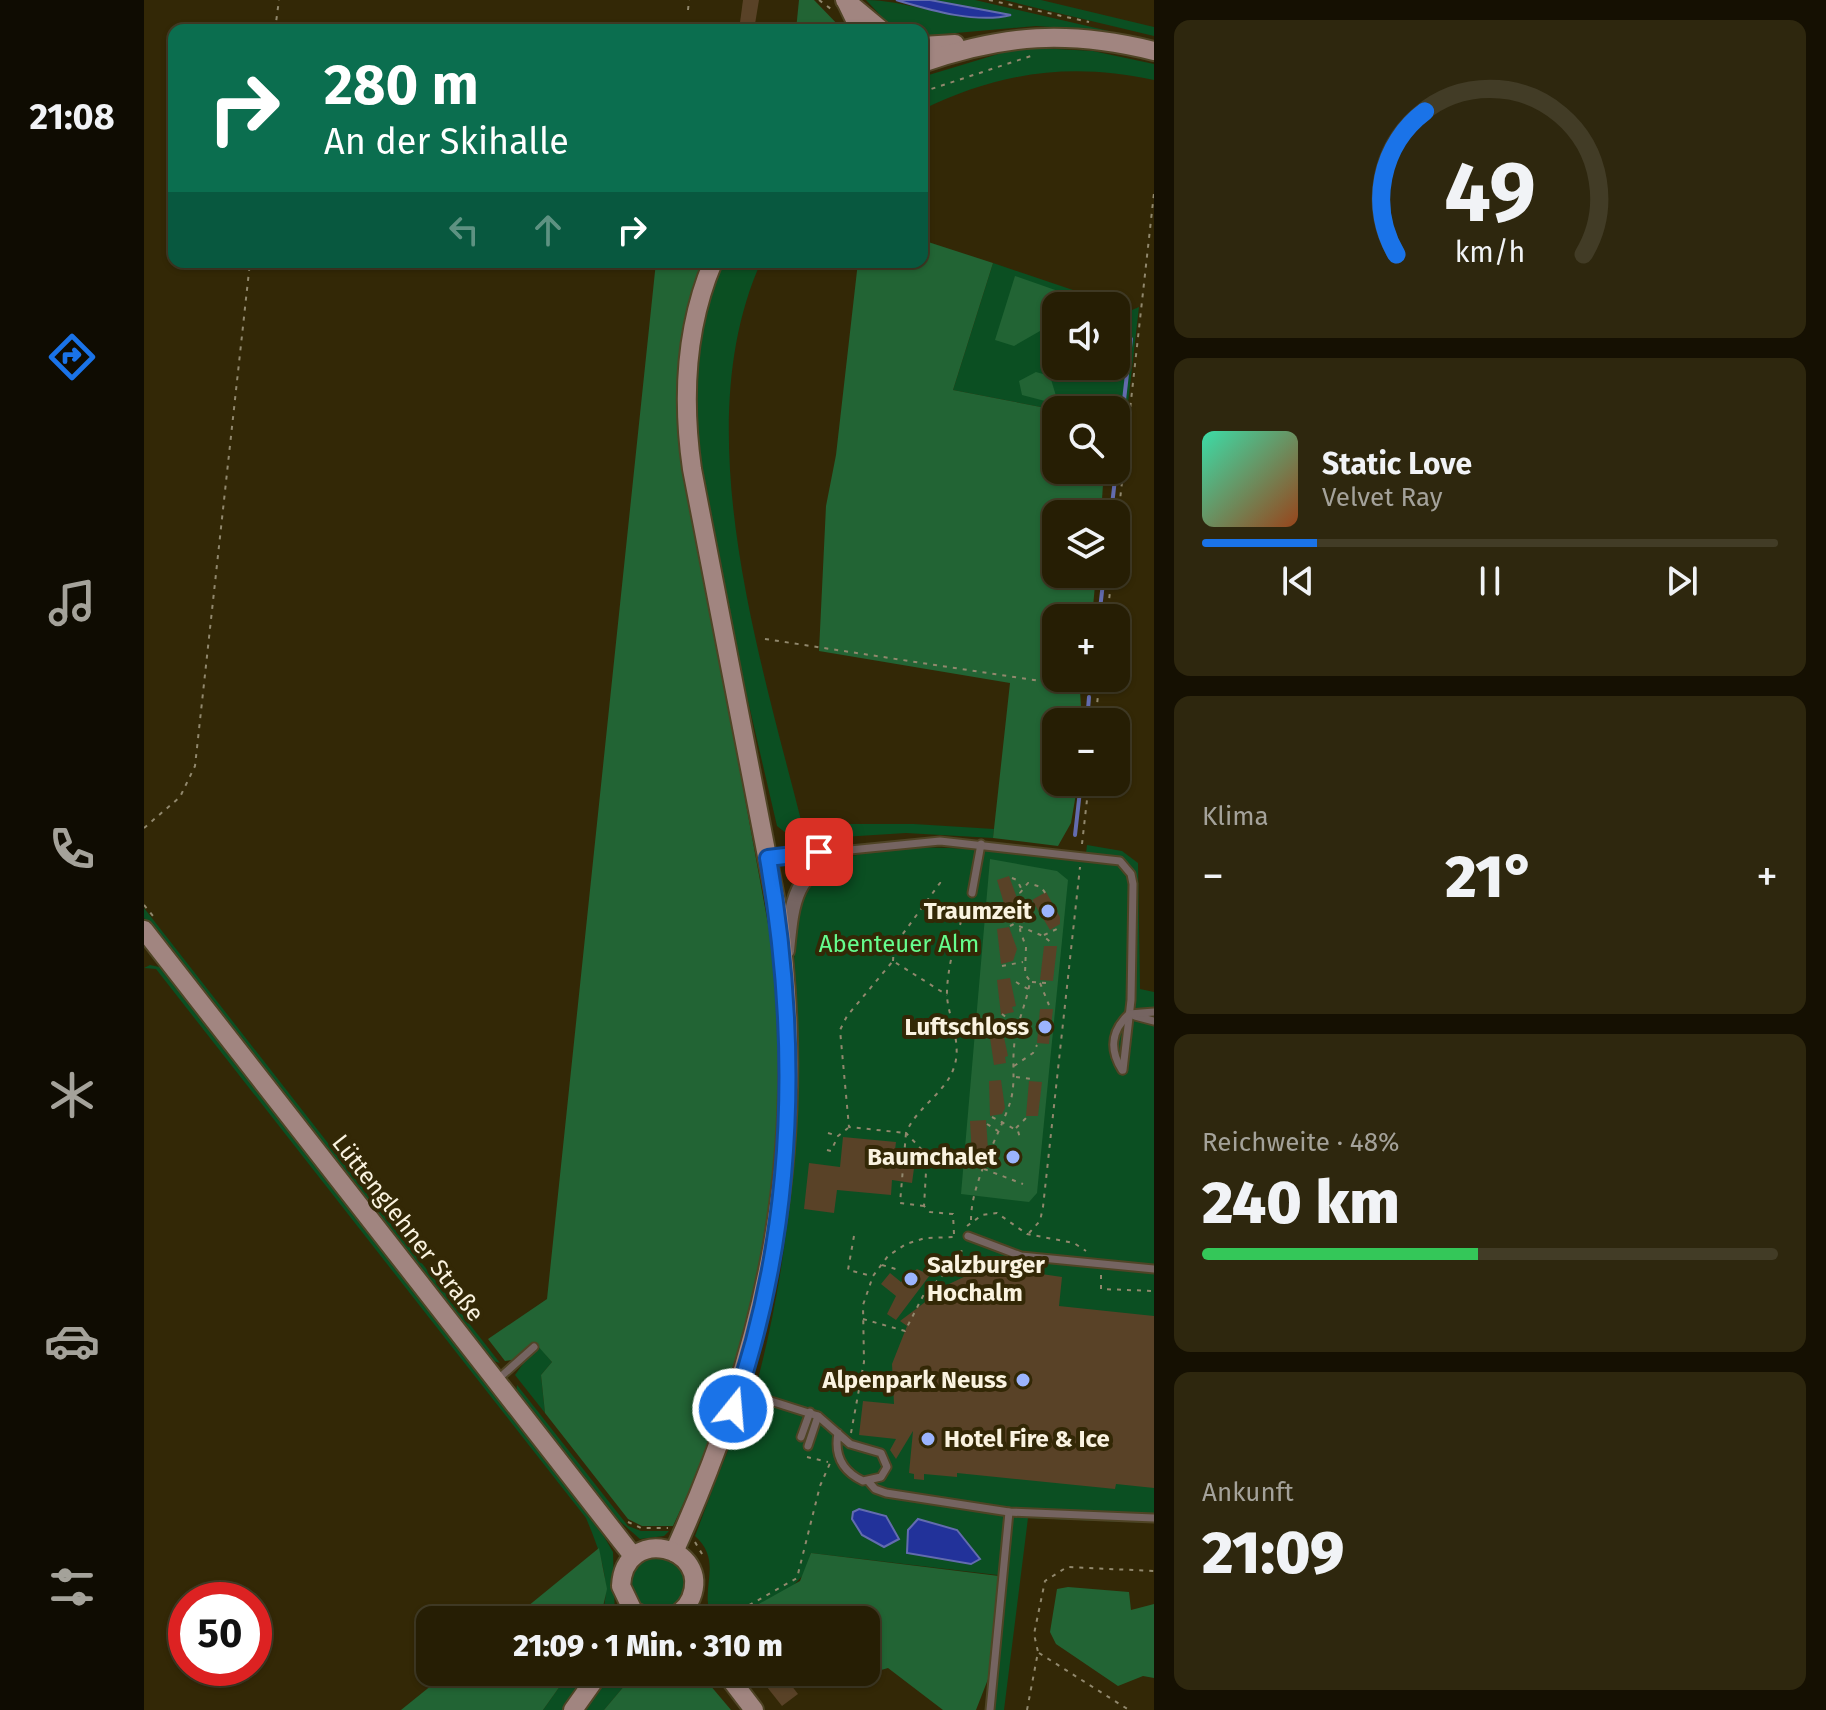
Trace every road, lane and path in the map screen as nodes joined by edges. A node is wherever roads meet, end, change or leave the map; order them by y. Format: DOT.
graph roads {
  1 [pos="279,0"];
  2 [pos="689,0"];
  3 [pos="989,0"];
  4 [pos="846,1"];
  5 [pos="688,10"];
  6 [pos="1090,23"];
  7 [pos="276,24"];
  8 [pos="869,24"];
  9 [pos="989,42"];
  10 [pos="928,46"];
  11 [pos="1154,51"];
  12 [pos="1034,53"];
  13 [pos="928,61"];
  14 [pos="928,90"];
  15 [pos="1154,193"];
  16 [pos="249,268"];
  17 [pos="711,268"];
  18 [pos="1120,500"];
  19 [pos="765,639"];
  20 [pos="1042,681"];
  21 [pos="1087,796"];
  22 [pos="144,828"];
  23 [pos="981,844"];
  24 [pos="844,849"];
  25 [pos="1081,855"];
  26 [pos="768,858"];
  27 [pos="1012,878"];
  28 [pos="944,885"];
  29 [pos="1022,891"];
  30 [pos="972,893"];
  31 [pos="1046,894"];
  32 [pos="144,905"];
  33 [pos="1010,915"];
  34 [pos="149,924"];
  35 [pos="1021,928"];
  36 [pos="1059,928"];
  37 [pos="1043,936"];
  38 [pos="1053,944"];
  39 [pos="893,961"];
  40 [pos="1024,962"];
  41 [pos="1002,966"];
  42 [pos="785,968"];
  43 [pos="1030,981"];
  44 [pos="1016,982"];
  45 [pos="1040,983"];
  46 [pos="1046,983"];
  47 [pos="1029,990"];
  48 [pos="947,995"];
  49 [pos="1049,1005"];
  50 [pos="1154,1012"];
  51 [pos="1002,1014"];
  52 [pos="1129,1014"];
  53 [pos="1154,1021"];
  54 [pos="1019,1027"];
  55 [pos="999,1028"];
  56 [pos="1017,1034"];
  57 [pos="1037,1045"];
  58 [pos="1013,1066"];
  59 [pos="1123,1070"];
  60 [pos="1015,1077"];
  61 [pos="1032,1079"];
  62 [pos="992,1117"];
  63 [pos="1027,1117"];
  64 [pos="987,1124"];
  65 [pos="1002,1124"];
  66 [pos="849,1127"];
  67 [pos="1015,1129"];
  68 [pos="999,1132"];
  69 [pos="828,1133"];
  70 [pos="906,1133"];
  71 [pos="838,1136"];
  72 [pos="1020,1138"];
  73 [pos="827,1150"];
  74 [pos="975,1157"];
  75 [pos="984,1161"];
  76 [pos="983,1168"];
  77 [pos="1023,1184"];
  78 [pos="924,1206"];
  79 [pos="971,1221"];
  80 [pos="1027,1234"];
  81 [pos="854,1236"];
  82 [pos="966,1236"];
  83 [pos="954,1237"];
  84 [pos="917,1240"];
  85 [pos="920,1248"];
  86 [pos="881,1264"];
  87 [pos="1100,1265"];
  88 [pos="1154,1269"];
  89 [pos="899,1270"];
  90 [pos="873,1276"];
  91 [pos="1154,1291"];
  92 [pos="862,1319"];
  93 [pos="534,1347"];
  94 [pos="497,1381"];
  95 [pos="739,1391"];
  96 [pos="814,1414"];
  97 [pos="838,1433"];
  98 [pos="801,1437"];
  99 [pos="850,1444"];
  100 [pos="808,1446"];
  101 [pos="837,1455"];
  102 [pos="802,1456"];
  103 [pos="830,1463"];
  104 [pos="869,1482"];
  105 [pos="1009,1512"];
  106 [pos="1154,1518"];
  107 [pos="627,1521"];
  108 [pos="678,1543"];
  109 [pos="633,1556"];
  110 [pos="1154,1571"];
  111 [pos="630,1606"];
  112 [pos="686,1606"];
  113 [pos="748,1606"];
  114 [pos="1038,1652"];
  115 [pos="590,1686"];
  116 [pos="736,1686"];
  117 [pos="573,1710"];
  118 [pos="754,1710"];
  119 [pos="990,1710"];
  120 [pos="1027,1710"];
  121 [pos="1129,1710"];
  1 -- 7 [label="path"];
  2 -- 5 [label="path"];
  3 -- 6 [label="path"];
  4 -- 8 [label="main road"];
  9 -- 10 [label="main road"];
  9 -- 11 [label="main road"];
  9 -- 13 [label="main road"];
  12 -- 14 [label="path"];
  15 -- 18 [label="path"];
  16 -- 22 [label="path"];
  17 -- 26 [label="main road"];
  19 -- 20 [label="path"];
  21 -- 25 [label="path"];
  23 -- 24 [label="lane"];
  23 -- 25 [label="lane"];
  23 -- 30 [label="lane"];
  24 -- 26 [label="lane"];
  24 -- 42 [label="street"];
  25 -- 52 [label="lane"];
  25 -- 80 [label="path"];
  26 -- 42 [label="main road"];
  27 -- 29 [label="path"];
  28 -- 39 [label="path"];
  29 -- 31 [label="path"];
  29 -- 35 [label="path"];
  30 -- 48 [label="path"];
  32 -- 34 [label="path"];
  33 -- 35 [label="path"];
  34 -- 94 [label="main road, Lüttenglehner Straße"];
  35 -- 37 [label="path"];
  35 -- 40 [label="path"];
  36 -- 37 [label="path"];
  37 -- 38 [label="path"];
  39 -- 48 [label="path"];
  39 -- 66 [label="path"];
  40 -- 41 [label="path"];
  40 -- 43 [label="path"];
  42 -- 95 [label="main road"];
  43 -- 45 [label="path"];
  43 -- 47 [label="path"];
  44 -- 47 [label="path"];
  45 -- 46 [label="path"];
  45 -- 49 [label="path"];
  47 -- 54 [label="path"];
  48 -- 70 [label="path"];
  50 -- 52 [label="lane"];
  51 -- 54 [label="path"];
  52 -- 53 [label="lane"];
  52 -- 59 [label="lane"];
  54 -- 56 [label="path"];
  55 -- 56 [label="path"];
  56 -- 58 [label="path"];
  57 -- 58 [label="path"];
  58 -- 60 [label="path"];
  60 -- 61 [label="path"];
  60 -- 65 [label="path"];
  62 -- 65 [label="path"];
  63 -- 67 [label="path"];
  64 -- 68 [label="path"];
  65 -- 67 [label="path"];
  65 -- 68 [label="path"];
  66 -- 70 [label="path"];
  66 -- 71 [label="path"];
  67 -- 72 [label="path"];
  68 -- 75 [label="path"];
  69 -- 71 [label="path"];
  70 -- 78 [label="path"];
  70 -- 78 [label="path"];
  71 -- 73 [label="path"];
  74 -- 75 [label="path"];
  75 -- 76 [label="path"];
  76 -- 77 [label="path"];
  76 -- 79 [label="path"];
  78 -- 83 [label="path"];
  79 -- 80 [label="path"];
  79 -- 82 [label="path"];
  80 -- 87 [label="path"];
  81 -- 90 [label="path"];
  82 -- 83 [label="path"];
  82 -- 87 [label="lane"];
  82 -- 92 [label="path"];
  83 -- 84 [label="path"];
  84 -- 85 [label="path"];
  84 -- 86 [label="path"];
  86 -- 89 [label="path"];
  86 -- 90 [label="path"];
  87 -- 88 [label="lane"];
  87 -- 91 [label="path"];
  90 -- 92 [label="path"];
  92 -- 99 [label="path"];
  93 -- 94 [label="lane"];
  94 -- 109 [label="main road, Lüttenglehner Straße"];
  95 -- 96 [label="lane"];
  95 -- 108 [label="main road"];
  96 -- 97 [label="lane"];
  96 -- 98 [label="lane"];
  96 -- 100 [label="lane"];
  97 -- 99 [label="lane"];
  97 -- 101 [label="lane"];
  99 -- 104 [label="lane"];
  101 -- 103 [label="path"];
  101 -- 104 [label="lane"];
  102 -- 103 [label="path"];
  103 -- 113 [label="path"];
  104 -- 105 [label="lane"];
  105 -- 106 [label="lane"];
  105 -- 119 [label="lane"];
  107 -- 108 [label="path"];
  108 -- 109 [label="main road"];
  108 -- 112 [label="main road"];
  109 -- 111 [label="main road"];
  110 -- 114 [label="path"];
  114 -- 120 [label="path"];
  114 -- 121 [label="path"];
  115 -- 117 [label="main road"];
  116 -- 118 [label="main road"];
}
